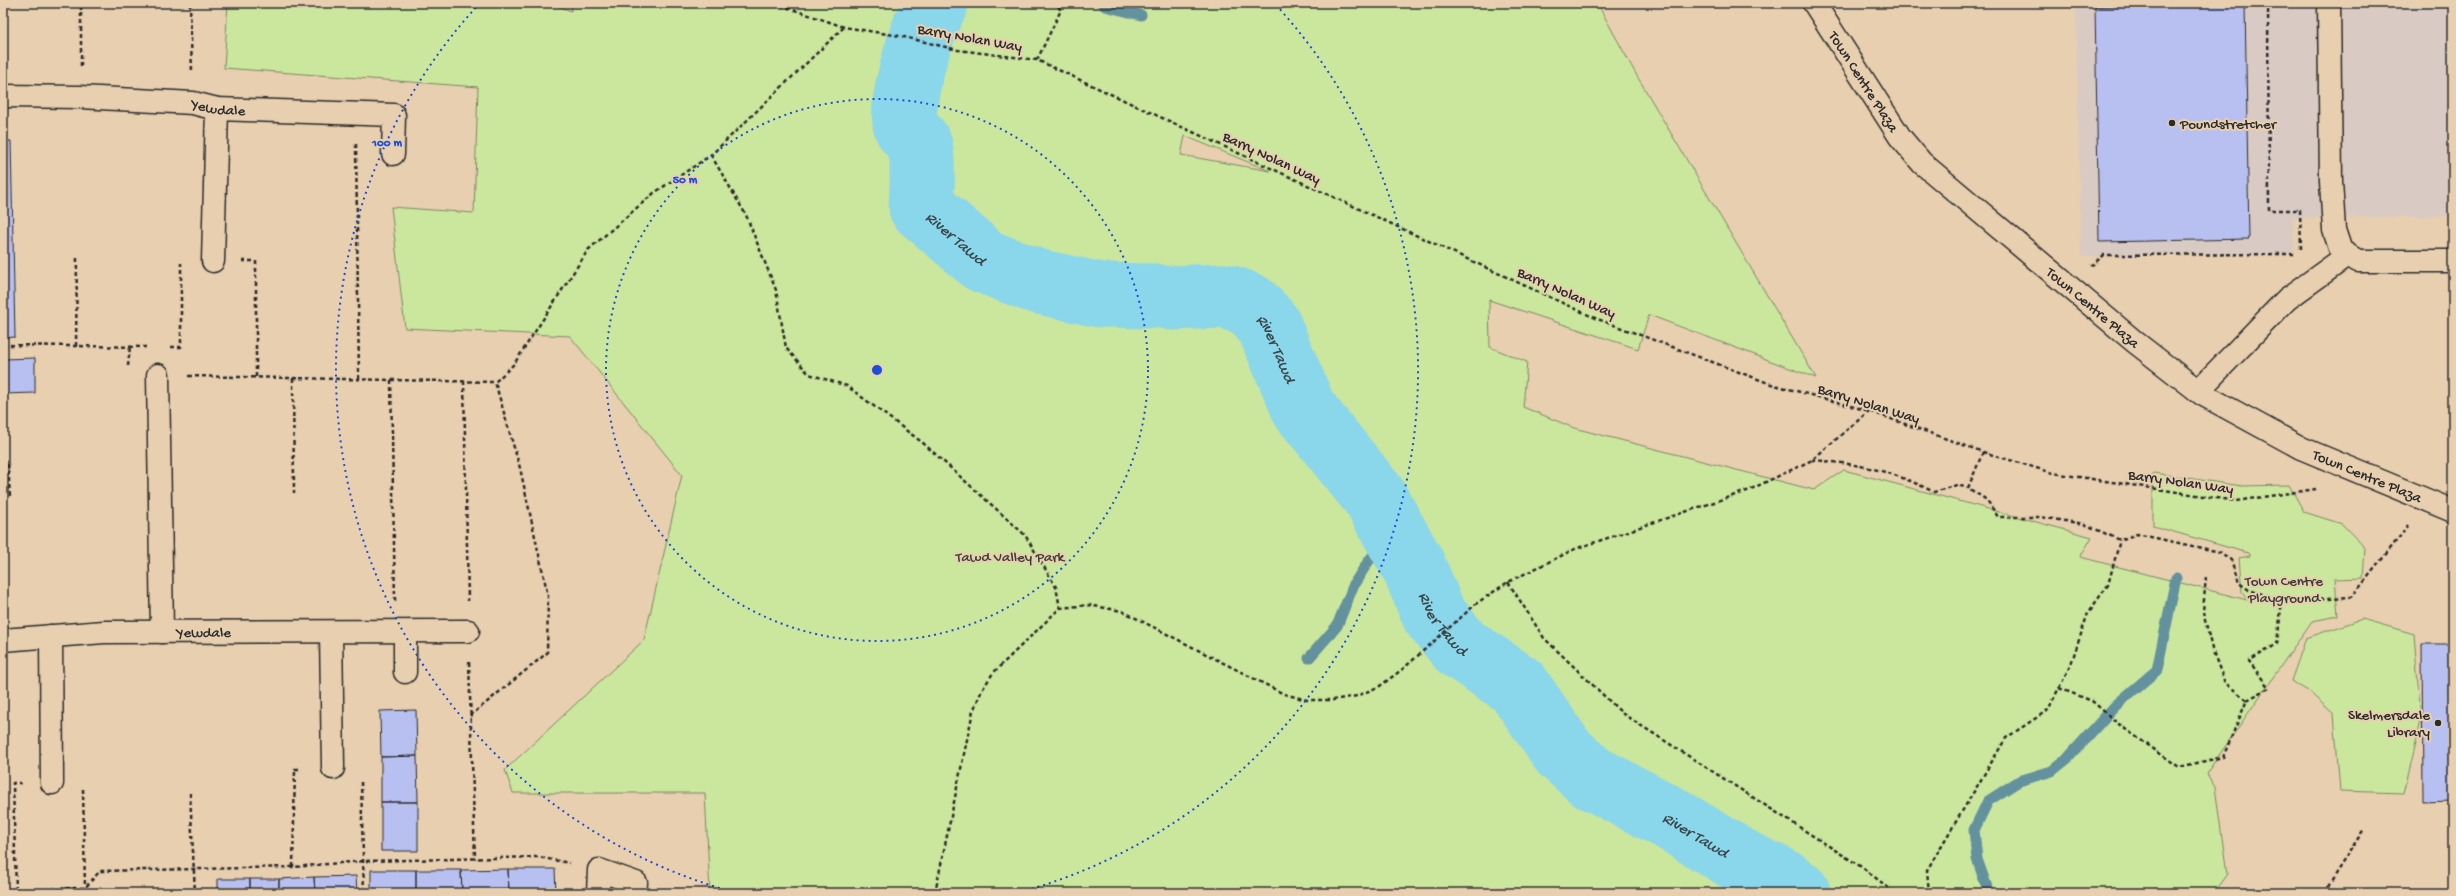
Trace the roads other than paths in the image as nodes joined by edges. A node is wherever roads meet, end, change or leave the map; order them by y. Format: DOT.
graph roads {
  1 [pos="1814,3"];
  2 [pos="2329,3"];
  3 [pos="3,96"];
  4 [pos="217,109"];
  5 [pos="393,154"];
  6 [pos="2348,256"];
  7 [pos="2453,261"];
  8 [pos="213,262"];
  9 [pos="158,375"];
  10 [pos="2198,391"];
  11 [pos="2453,511"];
  12 [pos="468,631"];
  13 [pos="162,632"];
  14 [pos="330,632"];
  15 [pos="400,632"];
  16 [pos="51,636"];
  17 [pos="3,640"];
  18 [pos="405,672"];
  19 [pos="333,768"];
  20 [pos="52,783"];
  21 [pos="636,884"];
  22 [pos="598,893"];
  1 -- 10 [label="street, Town Centre Plaza"];
  2 -- 6 [label="street"];
  3 -- 4 [label="street, Yewdale"];
  4 -- 5 [label="street, Yewdale"];
  4 -- 8 [label="street"];
  6 -- 7 [label="street"];
  6 -- 10 [label="street"];
  9 -- 13 [label="street"];
  10 -- 11 [label="street, Town Centre Plaza"];
  12 -- 15 [label="street, Yewdale"];
  13 -- 14 [label="street, Yewdale"];
  13 -- 16 [label="street, Yewdale"];
  14 -- 15 [label="street, Yewdale"];
  14 -- 19 [label="street"];
  15 -- 18 [label="street"];
  16 -- 17 [label="street, Yewdale"];
  16 -- 20 [label="street"];
  21 -- 22 [label="street"];
}
